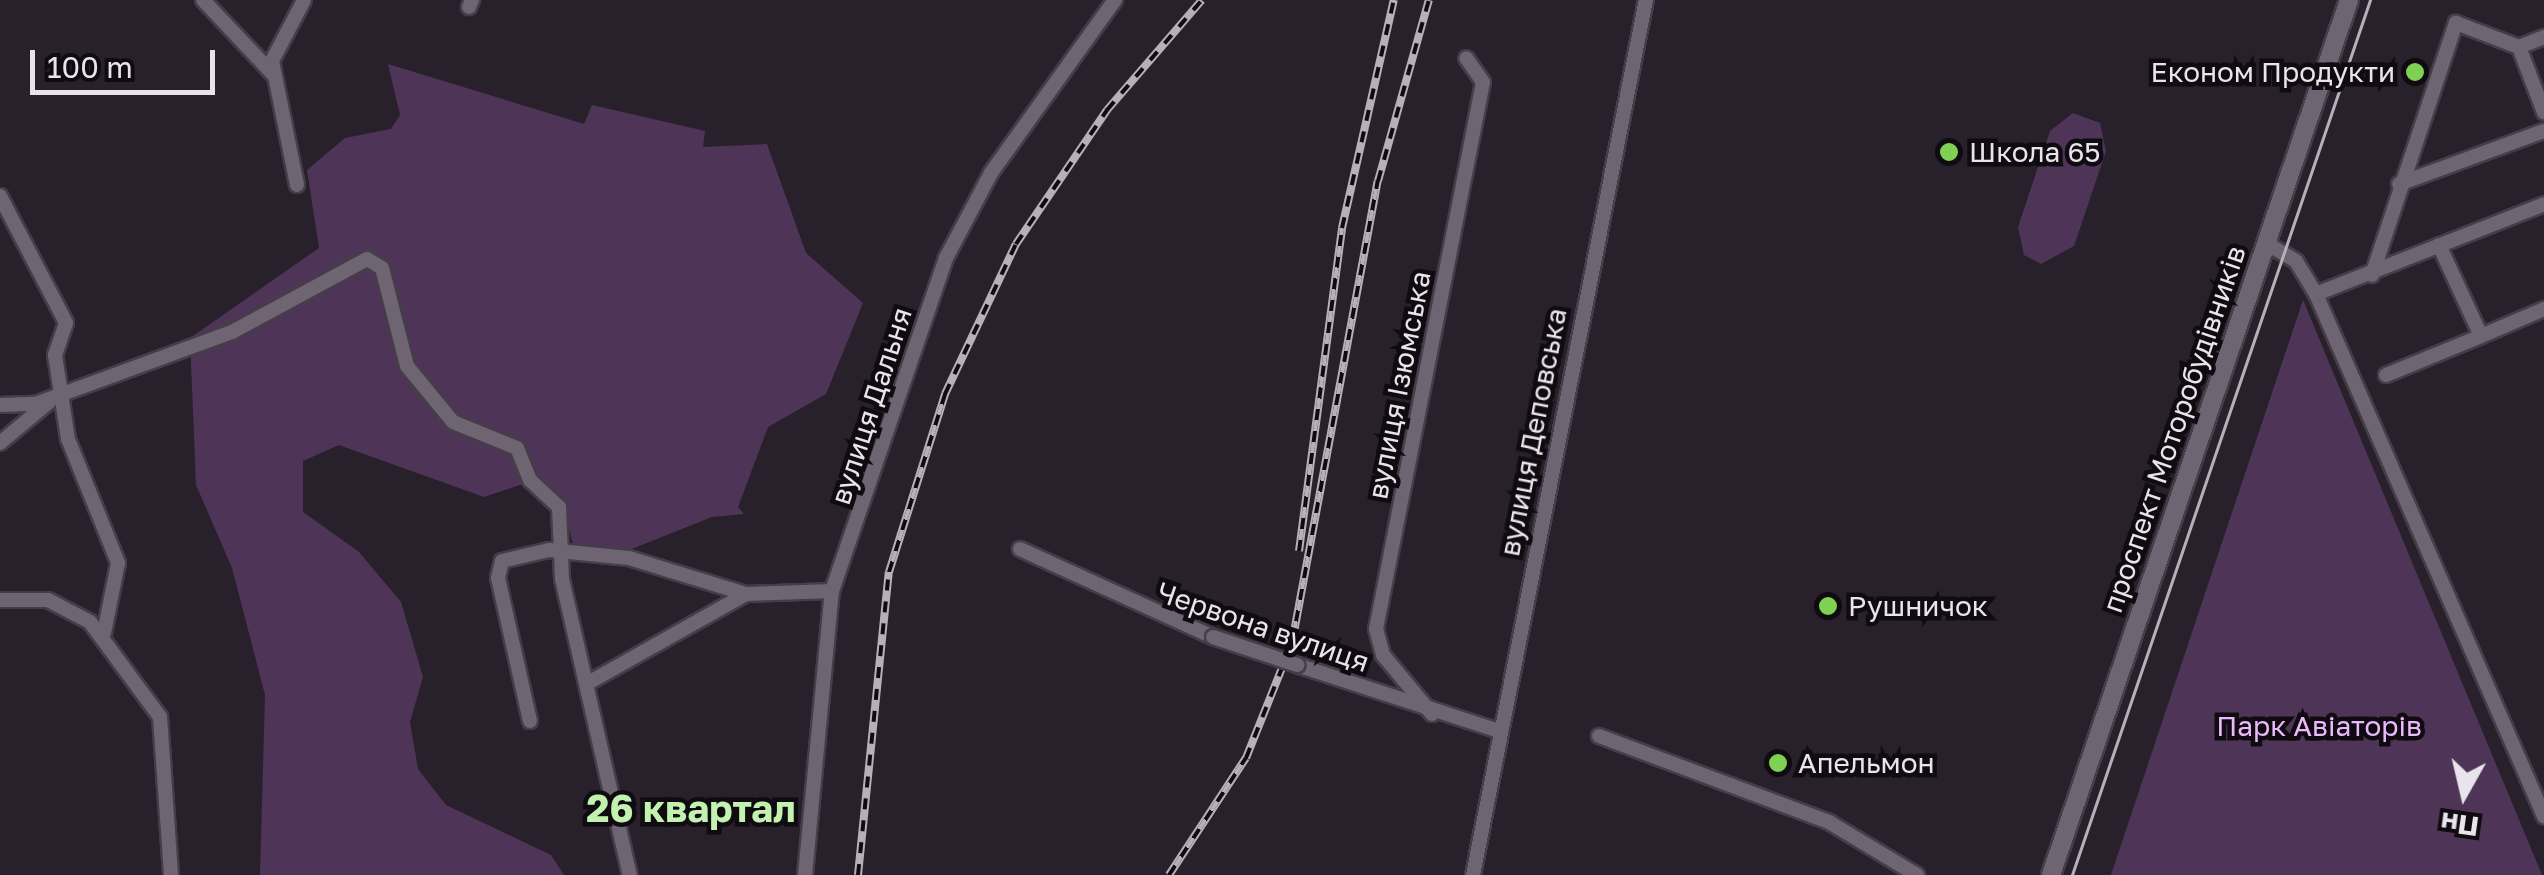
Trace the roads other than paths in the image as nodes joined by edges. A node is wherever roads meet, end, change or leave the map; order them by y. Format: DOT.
graph roads {
  1 [pos="204,0"];
  2 [pos="304,0"];
  3 [pos="1115,0"];
  4 [pos="1646,0"];
  5 [pos="2348,0"];
  6 [pos="2544,37"];
  7 [pos="2519,47"];
  8 [pos="1466,58"];
  9 [pos="273,74"];
  10 [pos="2544,112"];
  11 [pos="2544,130"];
  12 [pos="296,184"];
  13 [pos="2399,184"];
  14 [pos="0,196"];
  15 [pos="2544,204"];
  16 [pos="2266,243"];
  17 [pos="2439,244"];
  18 [pos="2372,275"];
  19 [pos="2316,294"];
  20 [pos="2544,309"];
  21 [pos="2482,336"];
  22 [pos="2386,375"];
  23 [pos="62,392"];
  24 [pos="0,406"];
  25 [pos="0,444"];
  26 [pos="1020,549"];
  27 [pos="564,550"];
  28 [pos="832,591"];
  29 [pos="746,594"];
  30 [pos="0,600"];
  31 [pos="104,634"];
  32 [pos="588,684"];
  33 [pos="1432,714"];
  34 [pos="530,721"];
  35 [pos="1499,731"];
  36 [pos="1599,736"];
  37 [pos="2544,816"];
  38 [pos="172,875"];
  39 [pos="630,875"];
  40 [pos="805,875"];
  41 [pos="1473,875"];
  42 [pos="1916,875"];
  43 [pos="2051,875"];
  1 -- 9 [label="street"];
  2 -- 9 [label="street"];
  3 -- 28 [label="street, вулиця Дальня"];
  4 -- 35 [label="street, вулиця Деповська"];
  5 -- 16 [label="street, проспект Моторобудівників"];
  6 -- 7 [label="street"];
  7 -- 10 [label="street"];
  7 -- 13 [label="street"];
  8 -- 33 [label="street, вулиця Ізюмська"];
  9 -- 12 [label="street"];
  11 -- 13 [label="street"];
  13 -- 18 [label="street"];
  14 -- 23 [label="street"];
  15 -- 17 [label="street"];
  16 -- 19 [label="street"];
  16 -- 43 [label="street, проспект Моторобудівників"];
  17 -- 18 [label="street"];
  17 -- 21 [label="street"];
  18 -- 19 [label="street"];
  19 -- 37 [label="street"];
  20 -- 21 [label="street"];
  21 -- 22 [label="street"];
  23 -- 24 [label="street"];
  23 -- 25 [label="street"];
  23 -- 27 [label="street"];
  23 -- 31 [label="street"];
  26 -- 33 [label="street, Червона вулиця, bridge"];
  27 -- 29 [label="street"];
  27 -- 32 [label="street"];
  27 -- 34 [label="street"];
  28 -- 29 [label="street"];
  28 -- 40 [label="street, вулиця Дальня"];
  29 -- 32 [label="street"];
  30 -- 31 [label="street"];
  31 -- 38 [label="street"];
  32 -- 39 [label="street"];
  33 -- 35 [label="street, Червона вулиця"];
  35 -- 41 [label="street, вулиця Деповська"];
  36 -- 42 [label="street"];
}
